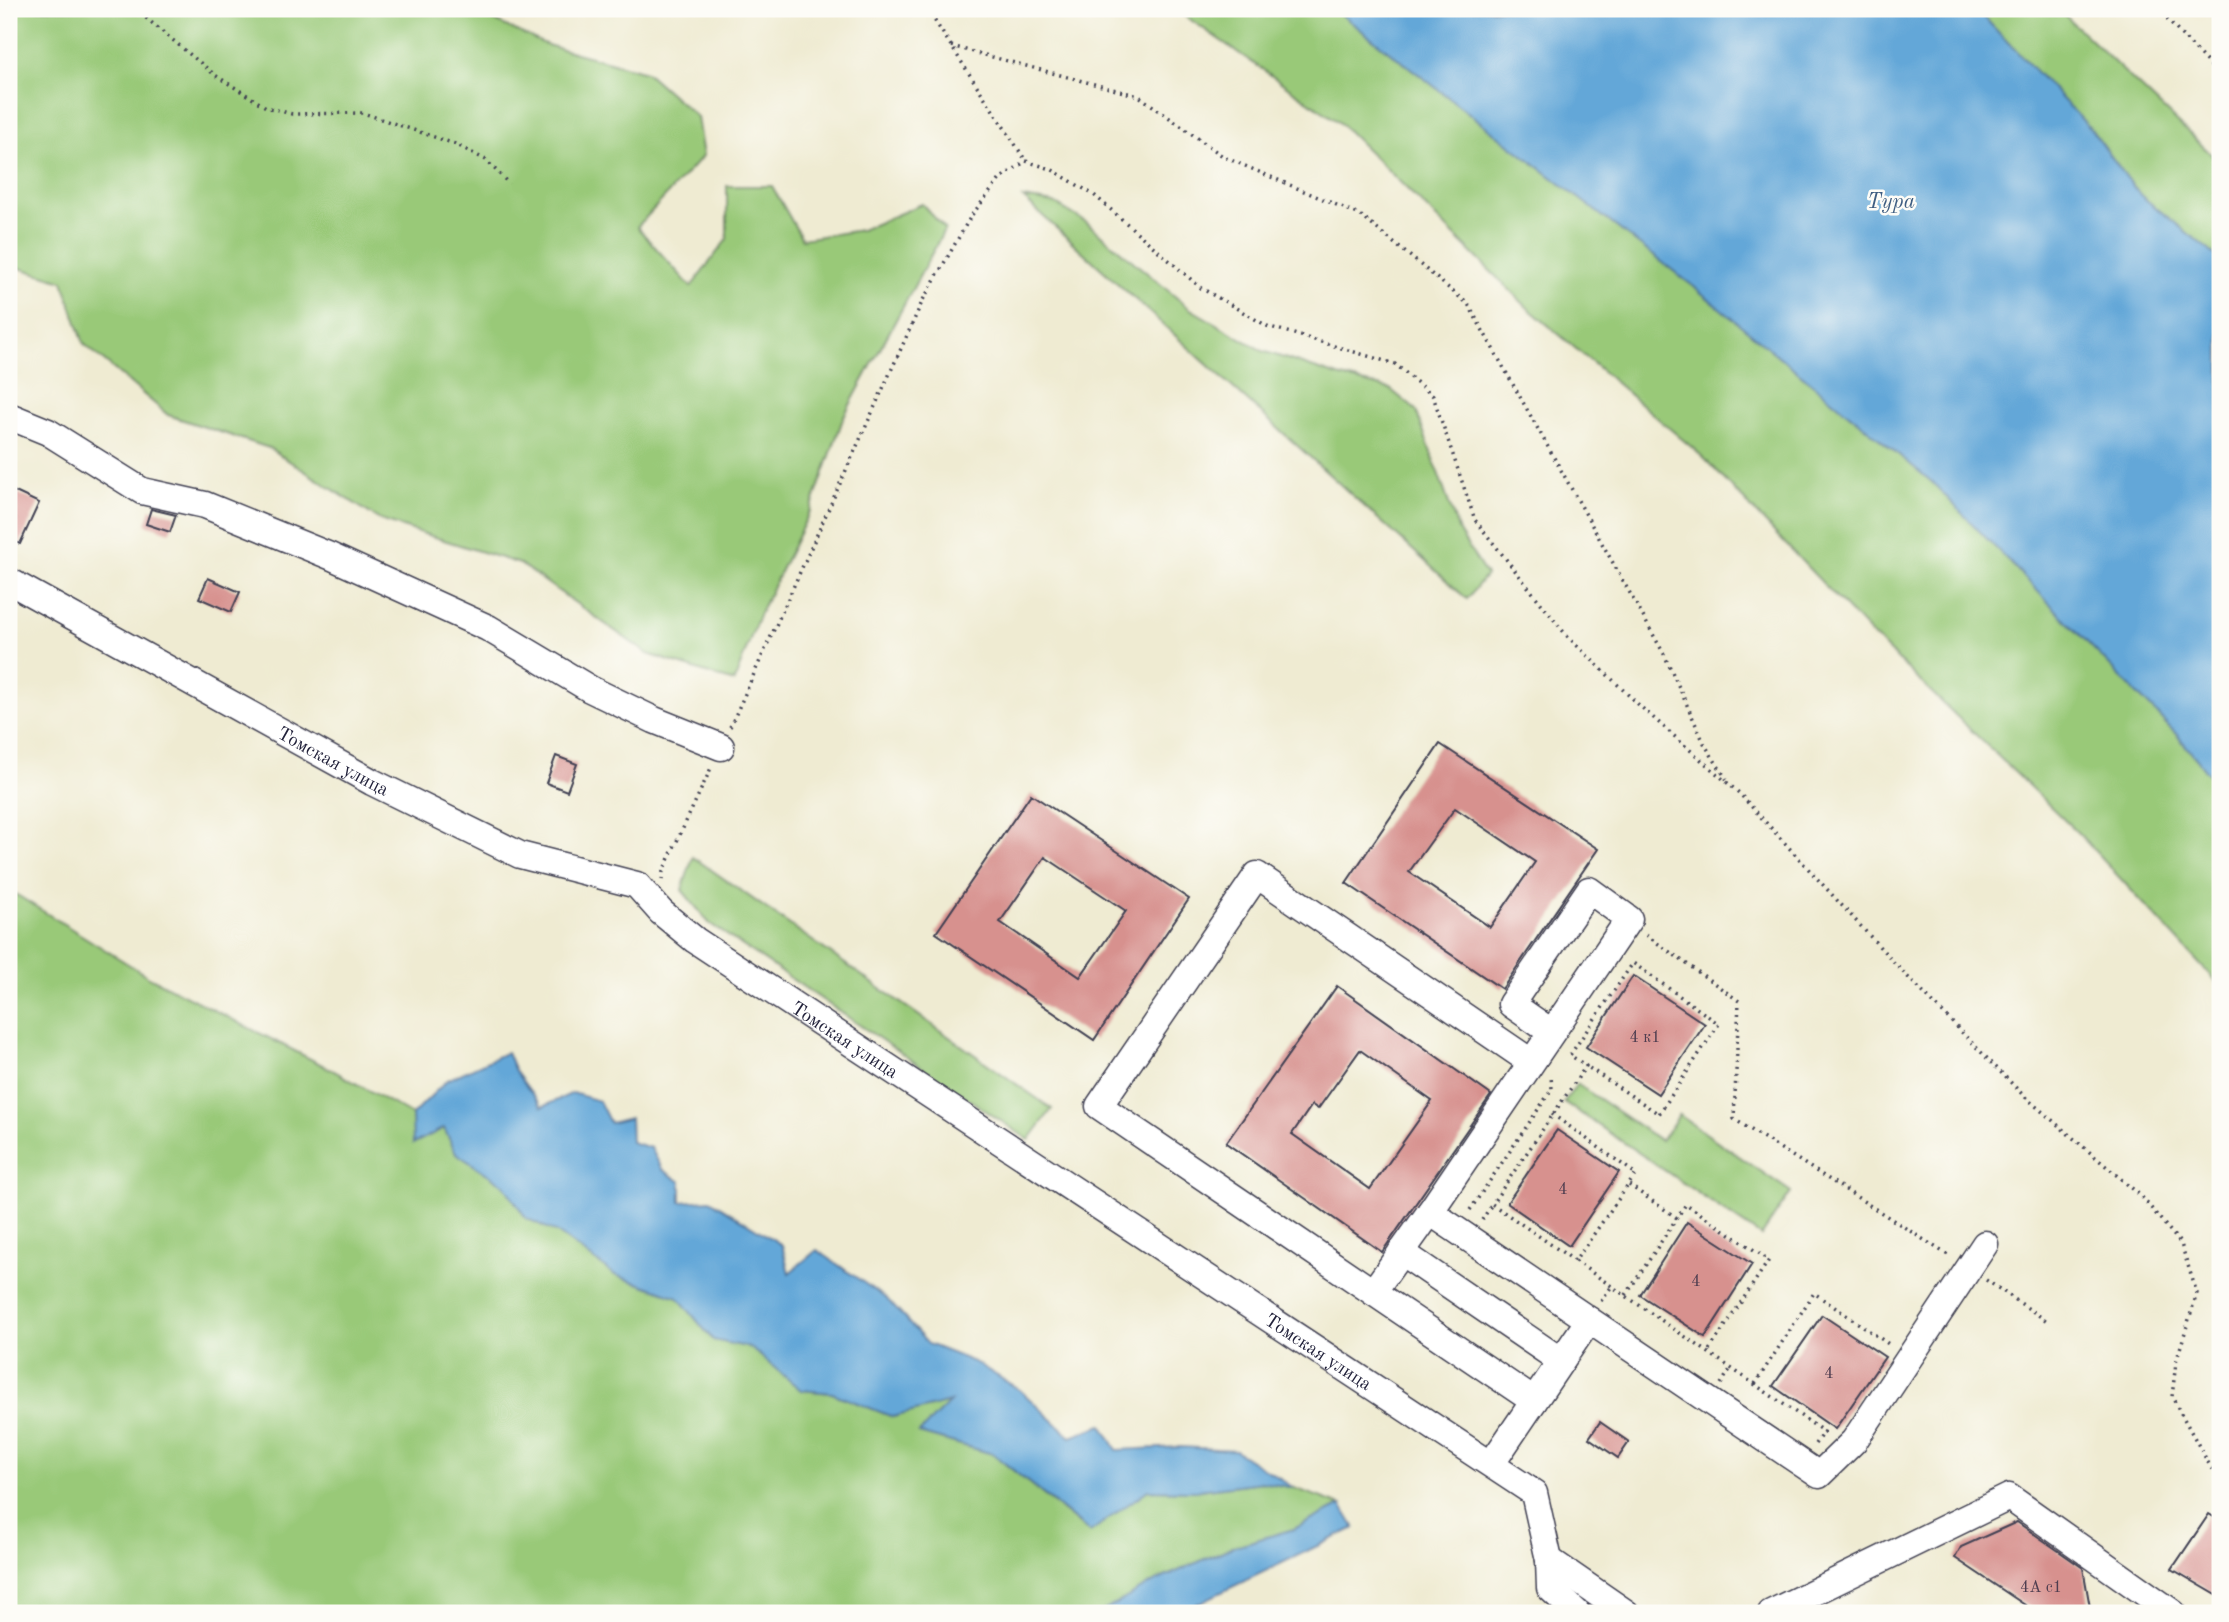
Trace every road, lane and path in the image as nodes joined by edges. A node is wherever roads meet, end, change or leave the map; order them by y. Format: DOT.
graph roads {
  1 [pos="135,9"];
  2 [pos="928,9"];
  3 [pos="2157,9"];
  4 [pos="951,46"];
  5 [pos="2220,76"];
  6 [pos="1026,161"];
  7 [pos="509,184"];
  8 [pos="9,416"];
  9 [pos="9,581"];
  10 [pos="721,747"];
  11 [pos="1730,785"];
  12 [pos="661,912"];
  13 [pos="1641,932"];
  14 [pos="1551,1032"];
  15 [pos="1586,1066"];
  16 [pos="1541,1067"];
  17 [pos="1552,1114"];
  18 [pos="1629,1185"];
  19 [pos="1430,1212"];
  20 [pos="1470,1218"];
  21 [pos="1677,1218"];
  22 [pos="1984,1244"];
  23 [pos="1401,1252"];
  24 [pos="1575,1261"];
  25 [pos="1968,1268"];
  26 [pos="1373,1292"];
  27 [pos="1626,1295"];
  28 [pos="1589,1320"];
  29 [pos="2048,1321"];
  30 [pos="1897,1349"];
  31 [pos="1708,1352"];
  32 [pos="1561,1361"];
  33 [pos="1755,1384"];
  34 [pos="1534,1401"];
  35 [pos="1835,1440"];
  36 [pos="1492,1463"];
  37 [pos="2220,1476"];
  38 [pos="1549,1560"];
  39 [pos="1577,1613"];
  40 [pos="1626,1613"];
  41 [pos="1770,1613"];
  42 [pos="2173,1613"];
  1 -- 7 [label="path"];
  2 -- 4 [label="path"];
  3 -- 5 [label="path"];
  4 -- 6 [label="path"];
  4 -- 11 [label="path"];
  6 -- 10 [label="path"];
  6 -- 11 [label="path"];
  8 -- 10 [label="street"];
  9 -- 12 [label="street, Томская улица"];
  10 -- 12 [label="path"];
  11 -- 37 [label="path"];
  12 -- 36 [label="street, Томская улица"];
  13 -- 25 [label="path"];
  14 -- 14 [label="street"];
  14 -- 16 [label="street"];
  15 -- 15 [label="path"];
  15 -- 17 [label="path"];
  16 -- 19 [label="street"];
  16 -- 20 [label="path"];
  16 -- 26 [label="street"];
  17 -- 18 [label="path"];
  17 -- 24 [label="path"];
  18 -- 21 [label="path"];
  18 -- 24 [label="path"];
  19 -- 23 [label="street"];
  19 -- 28 [label="street"];
  21 -- 27 [label="path"];
  21 -- 31 [label="path"];
  22 -- 25 [label="street"];
  23 -- 26 [label="street"];
  23 -- 32 [label="street"];
  24 -- 27 [label="path"];
  25 -- 28 [label="street"];
  25 -- 29 [label="path"];
  26 -- 34 [label="street"];
  27 -- 31 [label="path"];
  28 -- 32 [label="street"];
  30 -- 33 [label="path"];
  31 -- 33 [label="path"];
  32 -- 34 [label="street"];
  33 -- 35 [label="path"];
  34 -- 36 [label="street"];
  36 -- 38 [label="street, Томская улица"];
  38 -- 39 [label="street, Томская улица"];
  38 -- 40 [label="street"];
  41 -- 42 [label="street"];
}
